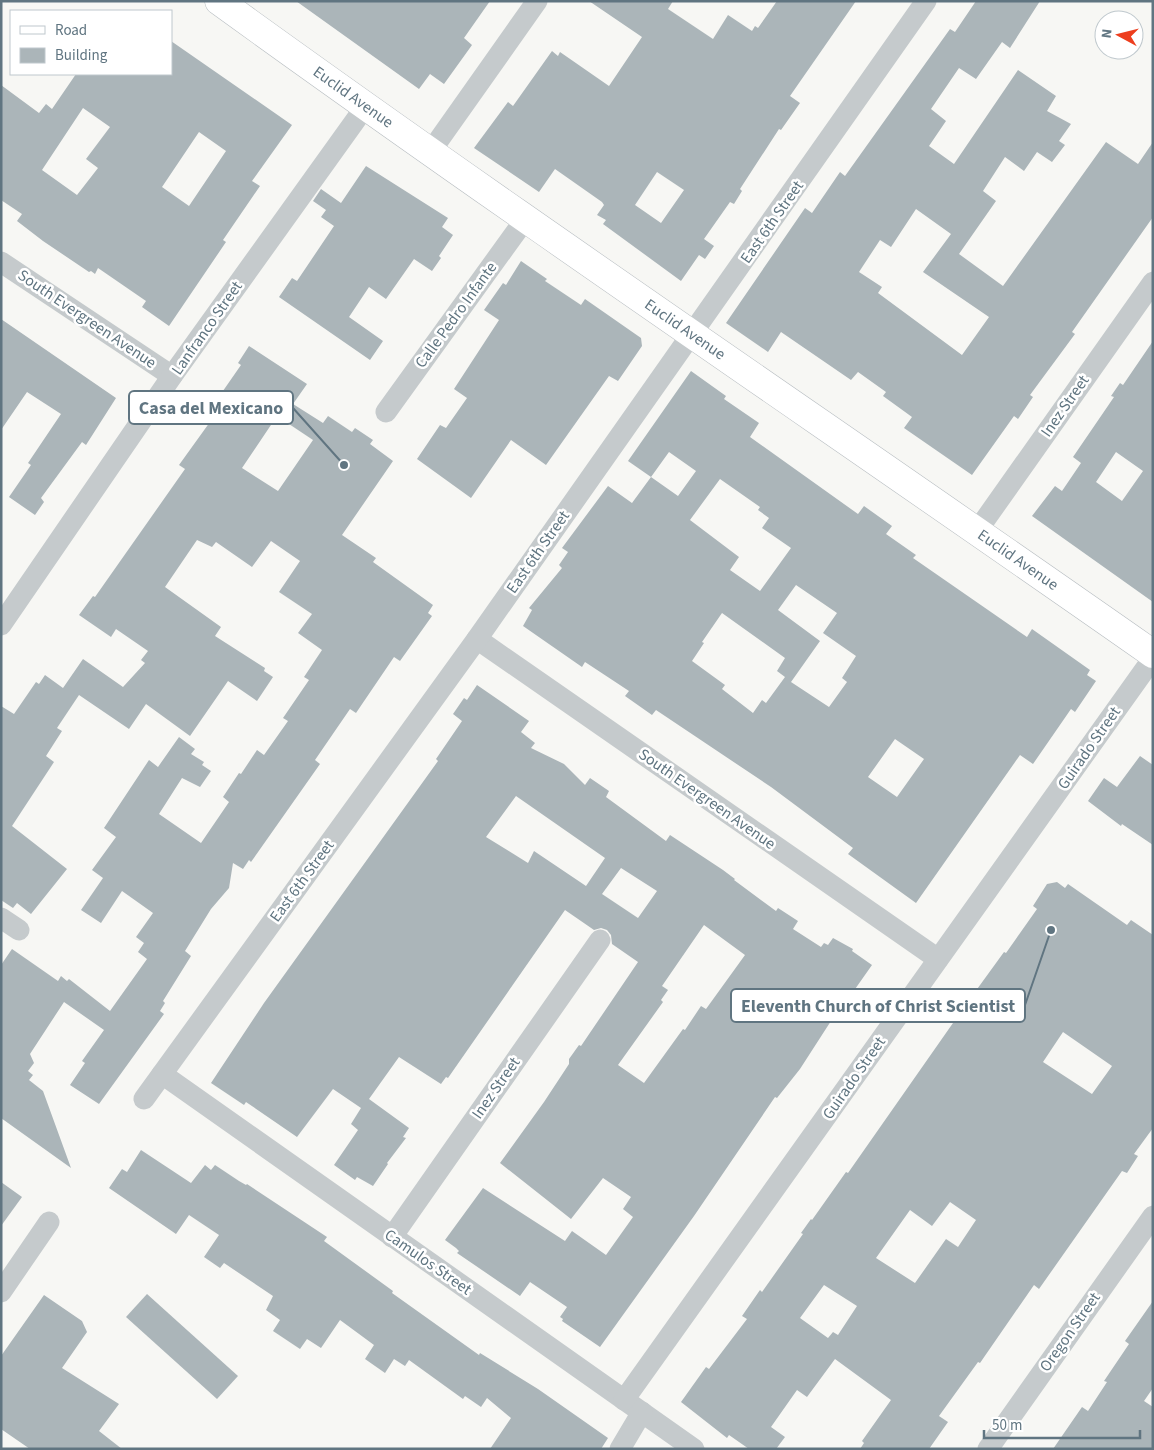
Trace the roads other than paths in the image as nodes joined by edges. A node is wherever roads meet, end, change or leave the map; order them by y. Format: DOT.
graph roads {
  1 [pos="219,1"];
  2 [pos="536,1"];
  3 [pos="926,1"];
  4 [pos="366,107"];
  5 [pos="431,151"];
  6 [pos="526,218"];
  7 [pos="1,262"];
  8 [pos="1153,282"];
  9 [pos="692,336"];
  10 [pos="172,376"];
  11 [pos="386,412"];
  12 [pos="977,531"];
  13 [pos="2,623"];
  14 [pos="477,639"];
  15 [pos="1153,656"];
  16 [pos="1,918"];
  17 [pos="19,930"];
  18 [pos="600,940"];
  19 [pos="938,959"];
  20 [pos="162,1074"];
  21 [pos="144,1099"];
  22 [pos="1153,1216"];
  23 [pos="49,1222"];
  24 [pos="392,1237"];
  25 [pos="1,1292"];
  26 [pos="624,1400"];
  27 [pos="642,1412"];
  28 [pos="620,1449"];
  29 [pos="694,1449"];
  30 [pos="988,1449"];
  1 -- 4 [label="street, Euclid Avenue"];
  2 -- 5 [label="street"];
  3 -- 9 [label="street, East 6th Street"];
  4 -- 5 [label="street, Euclid Avenue"];
  4 -- 10 [label="street, Lanfranco Street"];
  5 -- 6 [label="street, Euclid Avenue"];
  6 -- 9 [label="street, Euclid Avenue"];
  6 -- 11 [label="street, Calle Pedro Infante"];
  7 -- 10 [label="street, South Evergreen Avenue"];
  8 -- 12 [label="street, Inez Street"];
  9 -- 12 [label="street, Euclid Avenue"];
  9 -- 14 [label="street, East 6th Street"];
  10 -- 13 [label="street, Lanfranco Street"];
  12 -- 15 [label="street, Euclid Avenue"];
  14 -- 19 [label="street, South Evergreen Avenue"];
  14 -- 20 [label="street, East 6th Street"];
  15 -- 19 [label="street, Guirado Street"];
  16 -- 17 [label="street"];
  18 -- 24 [label="street, Inez Street"];
  19 -- 26 [label="street, Guirado Street"];
  20 -- 21 [label="street, East 6th Street"];
  20 -- 24 [label="street, Camulos Street"];
  22 -- 30 [label="street, Oregon Street"];
  23 -- 25 [label="street"];
  24 -- 26 [label="street, Camulos Street"];
  26 -- 27 [label="street, Camulos Street"];
  27 -- 28 [label="street"];
  27 -- 29 [label="street, Camulos Street"];
}
